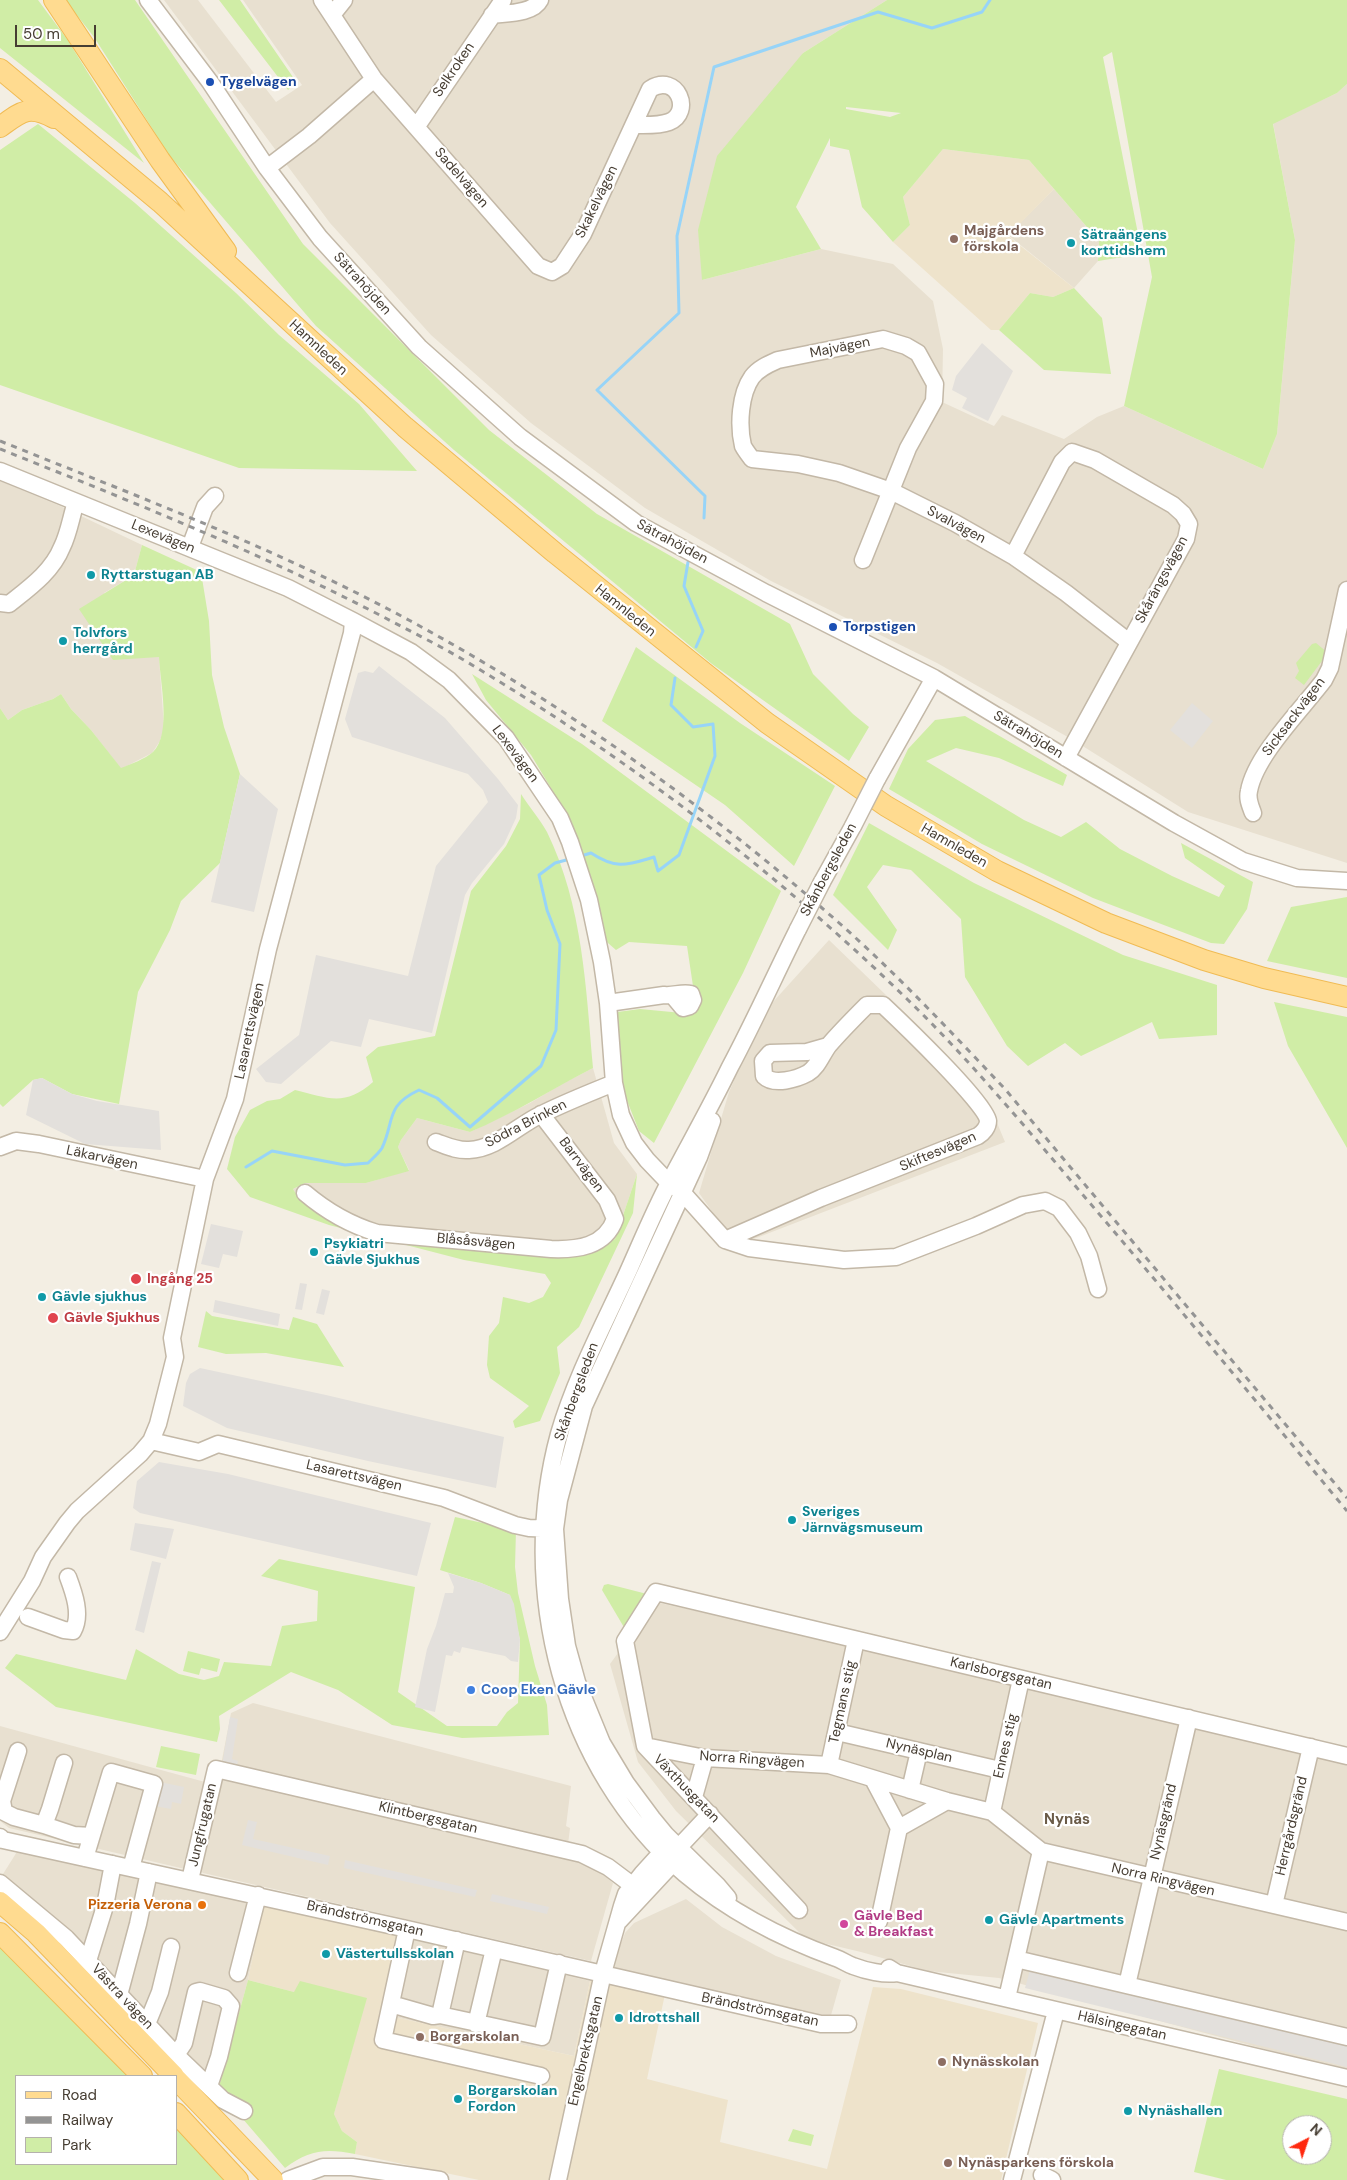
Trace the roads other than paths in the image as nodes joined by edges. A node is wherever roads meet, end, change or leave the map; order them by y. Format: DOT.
graph roads {
  1 [pos="54,0"];
  2 [pos="148,0"];
  3 [pos="322,0"];
  4 [pos="344,0"];
  5 [pos="503,0"];
  6 [pos="540,0"];
  7 [pos="332,15"];
  8 [pos="492,15"];
  9 [pos="0,69"];
  10 [pos="374,79"];
  11 [pos="634,125"];
  12 [pos="417,126"];
  13 [pos="0,127"];
  14 [pos="75,129"];
  15 [pos="267,168"];
  16 [pos="552,272"];
  17 [pos="254,289"];
  18 [pos="759,460"];
  19 [pos="0,471"];
  20 [pos="890,491"];
  21 [pos="214,496"];
  22 [pos="76,502"];
  23 [pos="190,547"];
  24 [pos="1012,556"];
  25 [pos="863,560"];
  26 [pos="1347,590"];
  27 [pos="5,604"];
  28 [pos="353,621"];
  29 [pos="1129,642"];
  30 [pos="934,678"];
  31 [pos="1066,758"];
  32 [pos="1253,813"];
  33 [pos="1347,881"];
  34 [pos="673,996"];
  35 [pos="1347,997"];
  36 [pos="608,1003"];
  37 [pos="828,1046"];
  38 [pos="614,1083"];
  39 [pos="541,1114"];
  40 [pos="436,1142"];
  41 [pos="0,1147"];
  42 [pos="206,1180"];
  43 [pos="675,1188"];
  44 [pos="305,1193"];
  45 [pos="615,1219"];
  46 [pos="725,1240"];
  47 [pos="1098,1289"];
  48 [pos="151,1441"];
  49 [pos="550,1529"];
  50 [pos="68,1576"];
  51 [pos="656,1592"];
  52 [pos="28,1617"];
  53 [pos="0,1632"];
  54 [pos="856,1640"];
  55 [pos="1021,1679"];
  56 [pos="1189,1718"];
  57 [pos="837,1732"];
  58 [pos="645,1746"];
  59 [pos="1311,1747"];
  60 [pos="18,1751"];
  61 [pos="919,1751"];
  62 [pos="1347,1756"];
  63 [pos="705,1758"];
  64 [pos="64,1763"];
  65 [pos="830,1765"];
  66 [pos="216,1769"];
  67 [pos="1000,1770"];
  68 [pos="873,1779"];
  69 [pos="910,1790"];
  70 [pos="694,1797"];
  71 [pos="946,1801"];
  72 [pos="992,1812"];
  73 [pos="710,1814"];
  74 [pos="2,1815"];
  75 [pos="44,1825"];
  76 [pos="899,1828"];
  77 [pos="91,1836"];
  78 [pos="1,1841"];
  79 [pos="1041,1851"];
  80 [pos="671,1855"];
  81 [pos="84,1858"];
  82 [pos="112,1864"];
  83 [pos="131,1868"];
  84 [pos="148,1872"];
  85 [pos="1151,1878"];
  86 [pos="190,1880"];
  87 [pos="0,1883"];
  88 [pos="632,1885"];
  89 [pos="258,1895"];
  90 [pos="0,1902"];
  91 [pos="1274,1905"];
  92 [pos="798,1910"];
  93 [pos="879,1921"];
  94 [pos="618,1922"];
  95 [pos="1347,1922"];
  96 [pos="408,1929"];
  97 [pos="0,1933"];
  98 [pos="457,1940"];
  99 [pos="171,1947"];
  100 [pos="494,1949"];
  101 [pos="1016,1959"];
  102 [pos="88,1961"];
  103 [pos="559,1963"];
  104 [pos="238,1973"];
  105 [pos="603,1973"];
  106 [pos="1127,1985"];
  107 [pos="119,1994"];
  108 [pos="1007,1998"];
  109 [pos="390,2004"];
  110 [pos="1056,2011"];
  111 [pos="440,2016"];
  112 [pos="147,2024"];
  113 [pos="476,2024"];
  114 [pos="848,2024"];
  115 [pos="1347,2037"];
  116 [pos="176,2055"];
  117 [pos="141,2075"];
  118 [pos="172,2075"];
  119 [pos="541,2076"];
  120 [pos="1347,2078"];
  121 [pos="178,2081"];
  122 [pos="209,2086"];
  123 [pos="244,2111"];
  124 [pos="178,2115"];
  125 [pos="351,2173"];
  126 [pos="238,2180"];
  127 [pos="273,2180"];
  128 [pos="288,2180"];
  129 [pos="440,2180"];
  130 [pos="558,2180"];
  131 [pos="1012,2180"];
  1 -- 17 [label="main road"];
  2 -- 15 [label="street, Sätrahöjden"];
  3 -- 7 [label="street, Sadelvägen"];
  4 -- 7 [label="street"];
  5 -- 8 [label="street, Selkroken"];
  6 -- 8 [label="street"];
  7 -- 10 [label="street, Sadelvägen"];
  8 -- 12 [label="street, Selkroken"];
  9 -- 14 [label="main road, Hamnleden"];
  10 -- 12 [label="street, Sadelvägen"];
  10 -- 15 [label="street"];
  11 -- 16 [label="street, Skakelvägen"];
  12 -- 16 [label="street, Sadelvägen"];
  13 -- 14 [label="main road"];
  14 -- 17 [label="main road, Hamnleden"];
  15 -- 30 [label="street, Sätrahöjden"];
  17 -- 35 [label="main road, Hamnleden"];
  18 -- 20 [label="street, Svalvägen"];
  18 -- 20 [label="street, Majvägen"];
  19 -- 22 [label="street, Lexevägen"];
  20 -- 24 [label="street, Svalvägen"];
  20 -- 25 [label="street, Majvägen"];
  21 -- 23 [label="street"];
  22 -- 23 [label="street, Lexevägen"];
  22 -- 27 [label="street"];
  23 -- 28 [label="street, Lexevägen"];
  24 -- 29 [label="street, Svalvägen"];
  24 -- 29 [label="street, Skårängsvägen"];
  26 -- 32 [label="street, Sicksackvägen"];
  28 -- 36 [label="street, Lexevägen"];
  28 -- 42 [label="street, Lasarettsvägen"];
  29 -- 31 [label="street, Skårängsvägen"];
  30 -- 31 [label="street, Sätrahöjden"];
  30 -- 43 [label="street, Skånbergsleden, bridge"];
  31 -- 33 [label="street, Sätrahöjden"];
  34 -- 36 [label="street"];
  36 -- 38 [label="street, Lexevägen"];
  37 -- 46 [label="street, Skiftesvägen"];
  38 -- 39 [label="street, Södra Brinken"];
  38 -- 43 [label="street, Lexevägen"];
  39 -- 40 [label="street, Södra Brinken"];
  39 -- 45 [label="street, Barrvägen"];
  41 -- 42 [label="street, Läkarvägen"];
  42 -- 48 [label="street, Lasarettsvägen"];
  43 -- 46 [label="street"];
  43 -- 49 [label="street, Skånbergsleden"];
  44 -- 45 [label="street, Blåsåsvägen"];
  46 -- 47 [label="street"];
  48 -- 49 [label="street, Lasarettsvägen"];
  48 -- 53 [label="street, Lasarettsvägen"];
  49 -- 80 [label="street, Skånbergsleden"];
  50 -- 52 [label="street"];
  51 -- 54 [label="street, Karlsborgsgatan"];
  51 -- 58 [label="street, Växthusgatan"];
  54 -- 55 [label="street, Karlsborgsgatan"];
  54 -- 57 [label="street, Tegmans stig"];
  55 -- 56 [label="street, Karlsborgsgatan"];
  55 -- 67 [label="street, Ennes stig"];
  56 -- 59 [label="street, Karlsborgsgatan"];
  56 -- 85 [label="street, Nynäsgränd"];
  57 -- 61 [label="street, Nynäsplan"];
  57 -- 65 [label="street, Tegmans stig"];
  58 -- 63 [label="street, Norra Ringvägen"];
  58 -- 70 [label="street, Växthusgatan"];
  59 -- 62 [label="street, Karlsborgsgatan"];
  59 -- 91 [label="street, Herrgårdsgränd"];
  60 -- 74 [label="street"];
  61 -- 67 [label="street, Nynäsplan"];
  61 -- 69 [label="street"];
  63 -- 65 [label="street, Norra Ringvägen"];
  63 -- 70 [label="street"];
  64 -- 75 [label="street"];
  65 -- 68 [label="street"];
  66 -- 86 [label="street, Jungfrugatan"];
  66 -- 88 [label="street, Klintbergsgatan"];
  67 -- 72 [label="street, Ennes stig"];
  68 -- 69 [label="street"];
  68 -- 76 [label="street"];
  69 -- 71 [label="street"];
  70 -- 73 [label="street, Växthusgatan"];
  71 -- 72 [label="street"];
  71 -- 76 [label="street"];
  72 -- 79 [label="street, Norra Ringvägen"];
  73 -- 80 [label="street"];
  73 -- 92 [label="street, Växthusgatan"];
  74 -- 75 [label="street"];
  75 -- 77 [label="street"];
  76 -- 93 [label="street"];
  77 -- 81 [label="street"];
  77 -- 83 [label="street"];
  78 -- 81 [label="street, Brändströmsgatan"];
  79 -- 85 [label="street, Norra Ringvägen"];
  79 -- 101 [label="street"];
  80 -- 88 [label="street, Engelbrektsgatan"];
  80 -- 94 [label="street, Engelbrektsgatan"];
  80 -- 108 [label="street, Hälsingegatan"];
  81 -- 82 [label="street, Brändströmsgatan"];
  82 -- 83 [label="street, Brändströmsgatan"];
  82 -- 102 [label="street"];
  83 -- 84 [label="street, Brändströmsgatan"];
  84 -- 86 [label="street, Brändströmsgatan"];
  84 -- 107 [label="street"];
  85 -- 91 [label="street, Norra Ringvägen"];
  85 -- 106 [label="street, Nynäsgränd"];
  86 -- 89 [label="street, Brändströmsgatan"];
  87 -- 102 [label="street, Västra vägen"];
  88 -- 94 [label="street, Engelbrektsgatan"];
  89 -- 96 [label="street, Brändströmsgatan"];
  89 -- 104 [label="street"];
  90 -- 118 [label="main road, Västra vägen"];
  91 -- 95 [label="street, Norra Ringvägen"];
  94 -- 105 [label="street, Engelbrektsgatan"];
  96 -- 98 [label="street, Brändströmsgatan"];
  96 -- 109 [label="street"];
  97 -- 117 [label="main road"];
  98 -- 100 [label="street, Brändströmsgatan"];
  98 -- 111 [label="street"];
  99 -- 112 [label="street"];
  100 -- 103 [label="street, Brändströmsgatan"];
  100 -- 113 [label="street"];
  101 -- 106 [label="street"];
  101 -- 108 [label="street"];
  102 -- 107 [label="street, Västra vägen"];
  103 -- 105 [label="street, Brändströmsgatan"];
  103 -- 113 [label="street"];
  105 -- 114 [label="street, Brändströmsgatan"];
  105 -- 130 [label="street, Engelbrektsgatan"];
  106 -- 115 [label="street"];
  107 -- 112 [label="street, Västra vägen"];
  108 -- 110 [label="street, Hälsingegatan"];
  109 -- 111 [label="street"];
  109 -- 119 [label="street"];
  110 -- 120 [label="street, Hälsingegatan"];
  110 -- 131 [label="street"];
  111 -- 113 [label="street"];
  112 -- 116 [label="street, Västra vägen"];
  116 -- 122 [label="street, Västra vägen"];
  116 -- 122 [label="street"];
  121 -- 127 [label="main road, Västra vägen"];
  122 -- 123 [label="street, Västra vägen"];
  124 -- 126 [label="main road"];
  125 -- 128 [label="street"];
  125 -- 129 [label="street"];
}
